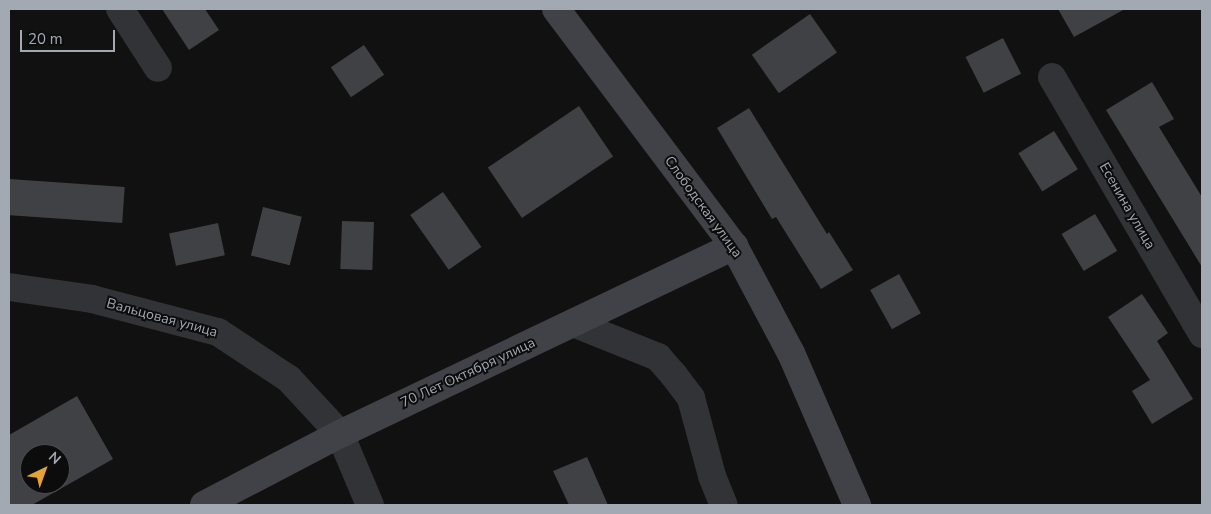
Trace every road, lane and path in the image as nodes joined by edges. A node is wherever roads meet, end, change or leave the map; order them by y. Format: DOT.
graph roads {
  1 [pos="120,9"];
  2 [pos="556,9"];
  3 [pos="158,68"];
  4 [pos="1052,77"];
  5 [pos="734,246"];
  6 [pos="9,287"];
  7 [pos="573,323"];
  8 [pos="1202,334"];
  9 [pos="340,434"];
  10 [pos="204,505"];
  11 [pos="370,505"];
  12 [pos="724,505"];
  13 [pos="857,505"];
  1 -- 3 [label="street"];
  2 -- 5 [label="street, Слободская улица"];
  4 -- 8 [label="street, Есенина улица"];
  5 -- 7 [label="street, 70 Лет Октября улица"];
  5 -- 13 [label="street, Слободская улица"];
  6 -- 9 [label="street, Вальцовая улица"];
  7 -- 9 [label="street, 70 Лет Октября улица"];
  7 -- 12 [label="street"];
  9 -- 10 [label="street, 70 Лет Октября улица"];
  9 -- 11 [label="street, Вальцовая улица"];
}
